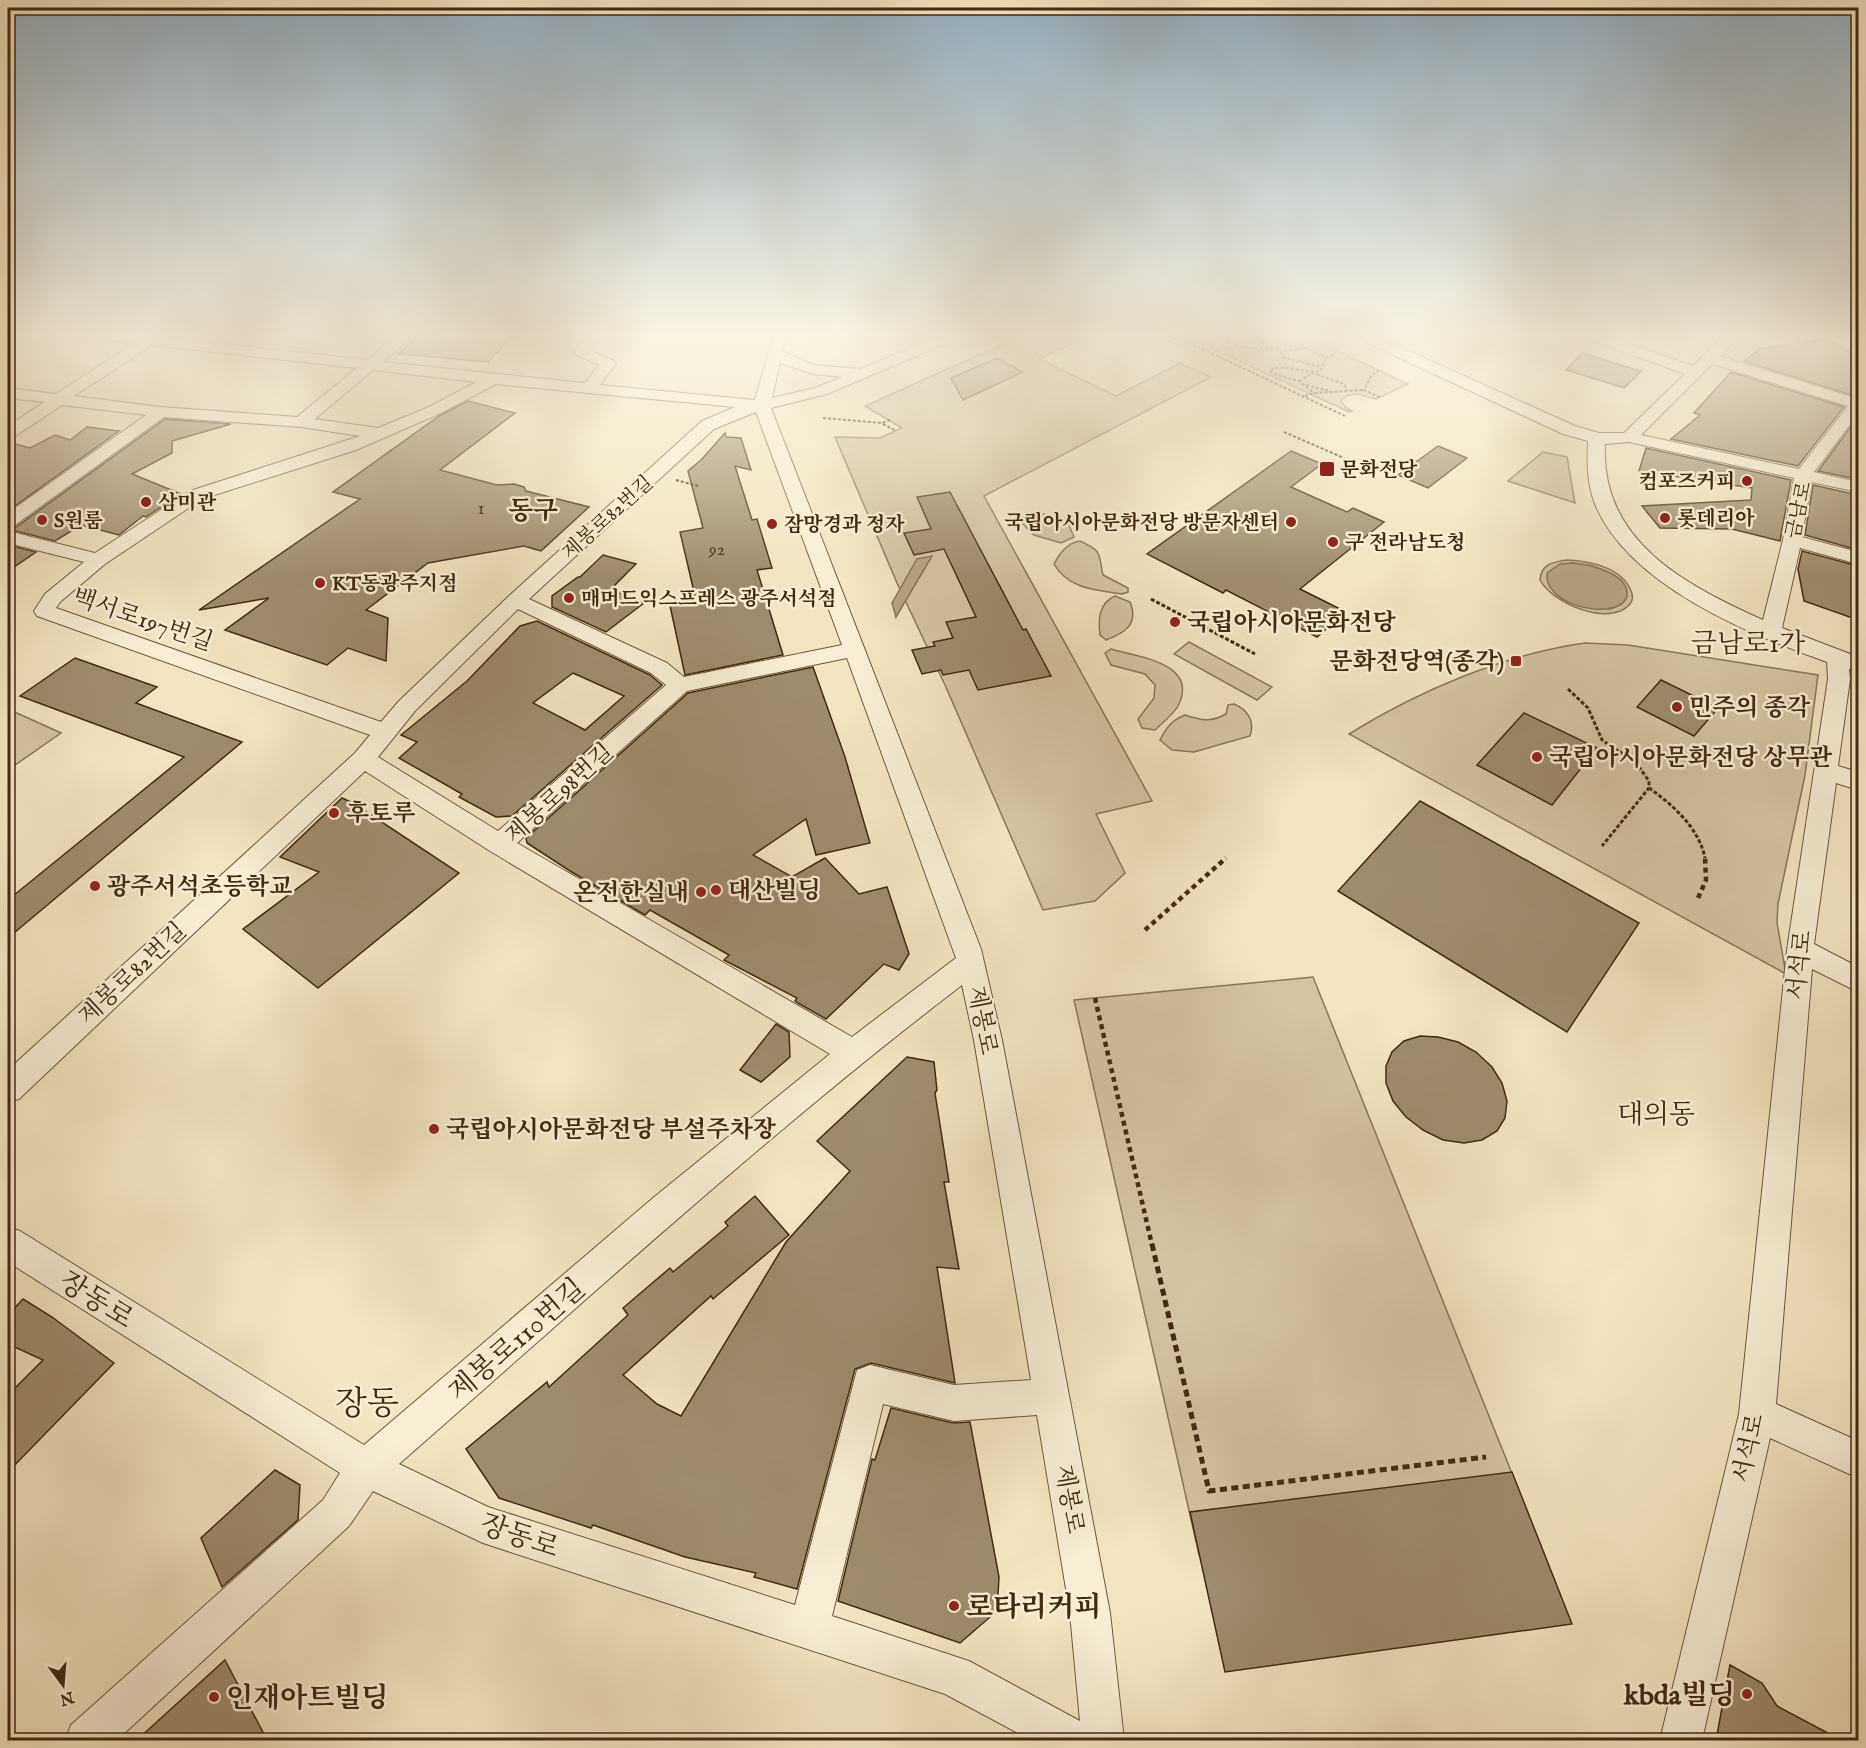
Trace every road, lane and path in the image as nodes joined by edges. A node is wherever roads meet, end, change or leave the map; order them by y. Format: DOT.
graph roads {
  1 [pos="38,414"];
  2 [pos="159,414"];
  3 [pos="183,414"];
  4 [pos="311,414"];
  5 [pos="428,414"];
  6 [pos="733,414"];
  7 [pos="765,414"];
  8 [pos="1341,414"];
  9 [pos="1533,414"];
  10 [pos="1653,414"];
  11 [pos="1851,414"];
  12 [pos="1346,416"];
  13 [pos="823,418"];
  14 [pos="890,420"];
  15 [pos="301,422"];
  16 [pos="882,423"];
  17 [pos="896,431"];
  18 [pos="1284,432"];
  19 [pos="8,433"];
  20 [pos="378,433"];
  21 [pos="1629,437"];
  22 [pos="1597,439"];
  23 [pos="1344,458"];
  24 [pos="1803,475"];
  25 [pos="675,480"];
  26 [pos="698,486"];
  27 [pos="1858,487"];
  28 [pos="8,521"];
  29 [pos="8,537"];
  30 [pos="1792,540"];
  31 [pos="1858,558"];
  32 [pos="98,560"];
  33 [pos="516,600"];
  34 [pos="1152,600"];
  35 [pos="1771,632"];
  36 [pos="856,649"];
  37 [pos="1255,654"];
  38 [pos="1848,661"];
  39 [pos="680,685"];
  40 [pos="1568,689"];
  41 [pos="384,731"];
  42 [pos="363,759"];
  43 [pos="1825,770"];
  44 [pos="1858,781"];
  45 [pos="1649,788"];
  46 [pos="499,844"];
  47 [pos="1602,846"];
  48 [pos="1226,858"];
  49 [pos="1698,897"];
  50 [pos="1145,930"];
  51 [pos="1800,950"];
  52 [pos="972,962"];
  53 [pos="1858,980"];
  54 [pos="1095,998"];
  55 [pos="853,1053"];
  56 [pos="8,1089"];
  57 [pos="8,1243"];
  58 [pos="1052,1396"];
  59 [pos="1756,1413"];
  60 [pos="1486,1457"];
  61 [pos="1858,1460"];
  62 [pos="366,1468"];
  63 [pos="809,1629"];
  64 [pos="86,1740"];
  65 [pos="1073,1740"];
  66 [pos="1103,1740"];
  67 [pos="1681,1740"];
  1 -- 19 [label="street"];
  2 -- 28 [label="street"];
  3 -- 15 [label="street"];
  4 -- 15 [label="street"];
  5 -- 20 [label="street"];
  6 -- 33 [label="street, 제봉로82번길"];
  7 -- 36 [label="street, 제봉로"];
  8 -- 12 [label="path"];
  9 -- 22 [label="street"];
  10 -- 21 [label="street"];
  11 -- 24 [label="street, 금남로"];
  13 -- 16 [label="path"];
  14 -- 16 [label="path"];
  15 -- 20 [label="street"];
  16 -- 17 [label="path"];
  18 -- 23 [label="path"];
  20 -- 32 [label="street"];
  21 -- 22 [label="street"];
  21 -- 24 [label="street"];
  22 -- 35 [label="street, 서석로"];
  24 -- 27 [label="street"];
  24 -- 30 [label="street, 금남로"];
  25 -- 26 [label="path"];
  29 -- 32 [label="street, 백서로197번길"];
  30 -- 31 [label="street"];
  30 -- 35 [label="street, 금남로"];
  32 -- 41 [label="street, 백서로197번길"];
  33 -- 39 [label="street"];
  33 -- 41 [label="street, 제봉로82번길"];
  34 -- 37 [label="path"];
  35 -- 38 [label="street, 서석로"];
  36 -- 39 [label="street, 제봉로98번길"];
  36 -- 52 [label="street, 제봉로"];
  38 -- 43 [label="street, 서석로"];
  39 -- 46 [label="street, 제봉로98번길"];
  40 -- 45 [label="path"];
  41 -- 42 [label="street, 제봉로82번길"];
  42 -- 46 [label="street"];
  42 -- 56 [label="street, 제봉로82번길"];
  43 -- 44 [label="street"];
  43 -- 51 [label="street, 서석로"];
  45 -- 47 [label="path"];
  45 -- 49 [label="path"];
  46 -- 55 [label="street, 제봉로98번길"];
  48 -- 50 [label="path"];
  51 -- 53 [label="street"];
  51 -- 59 [label="street, 서석로"];
  52 -- 55 [label="street, 제봉로110번길"];
  52 -- 58 [label="street, 제봉로"];
  54 -- 60 [label="path"];
  55 -- 62 [label="street, 제봉로110번길"];
  57 -- 62 [label="street, 장동로"];
  58 -- 63 [label="street"];
  58 -- 66 [label="street, 제봉로"];
  59 -- 61 [label="street"];
  59 -- 67 [label="street, 서석로"];
  62 -- 63 [label="street, 장동로"];
  62 -- 64 [label="street, 제봉로110번길"];
  63 -- 65 [label="street, 장동로"];
}
